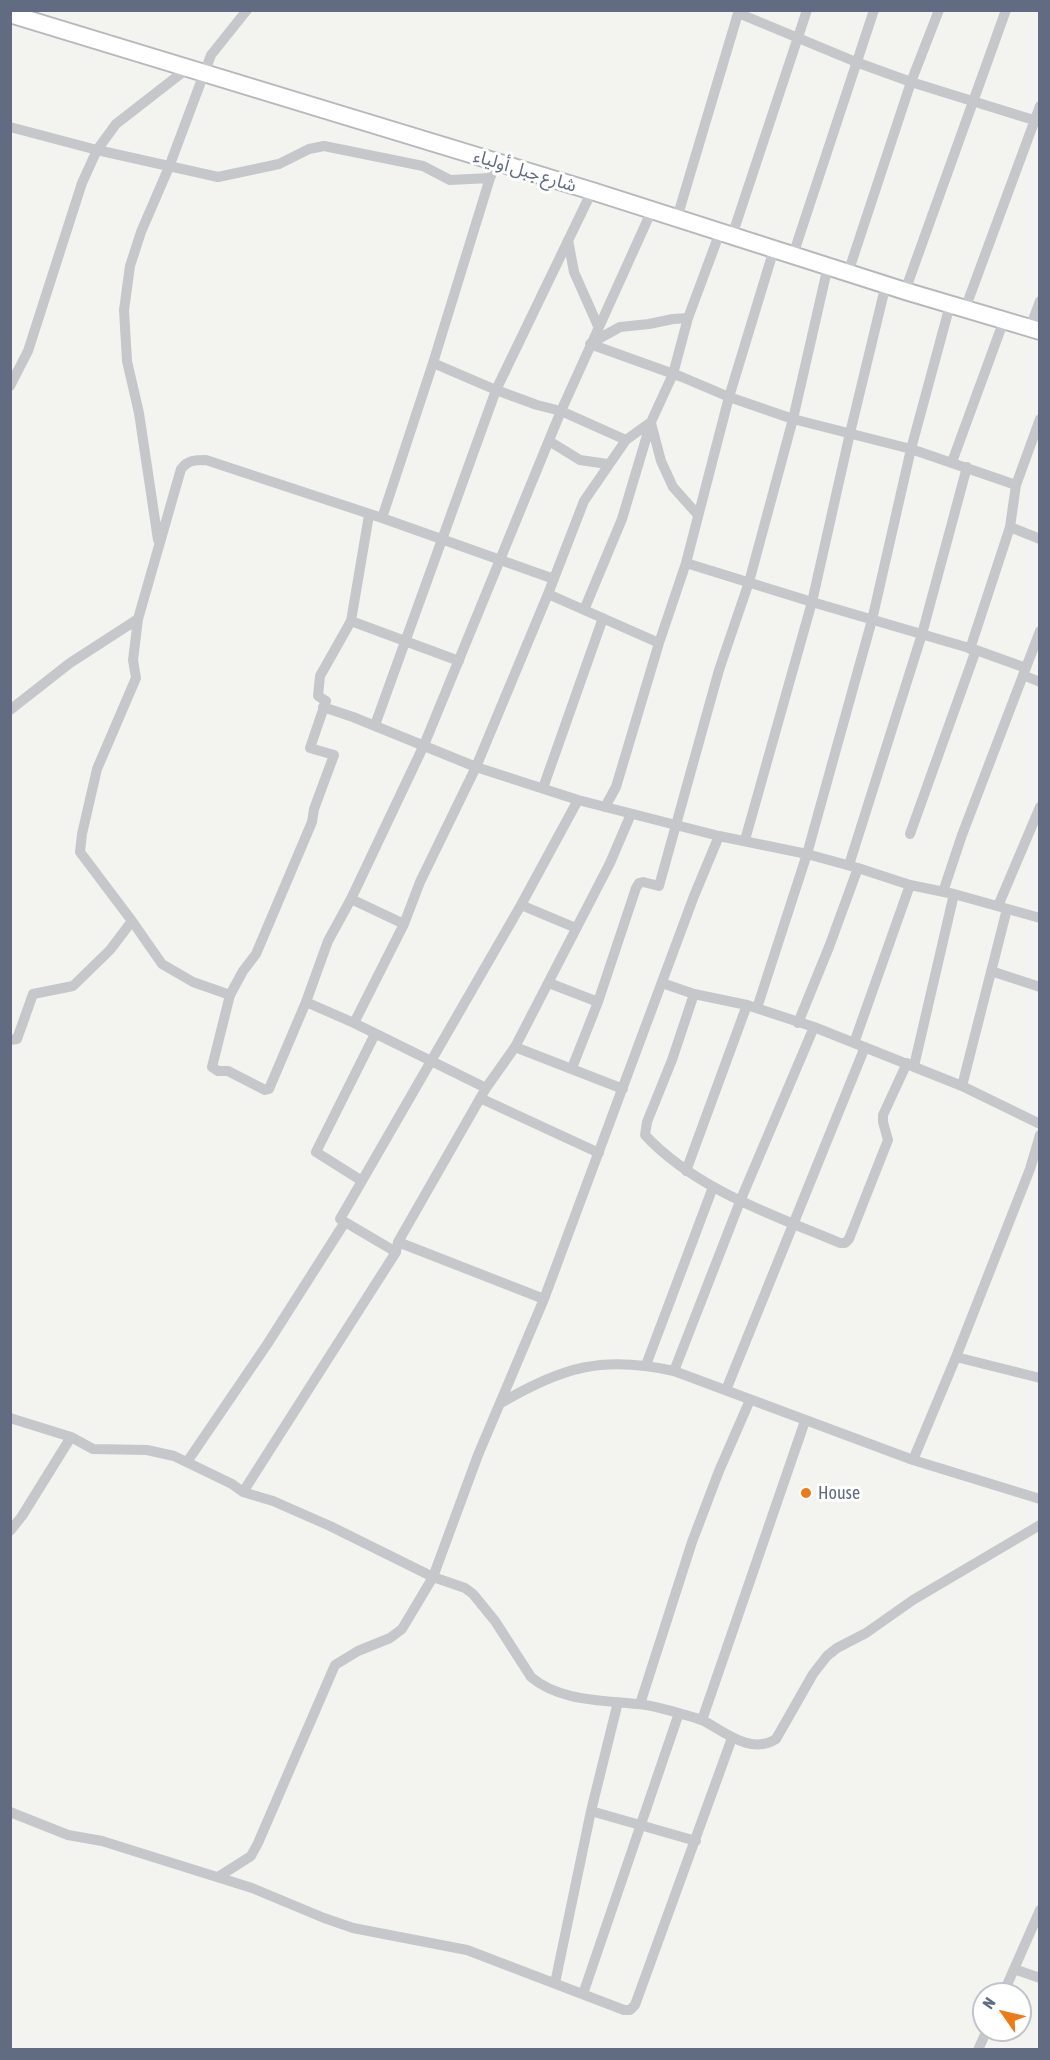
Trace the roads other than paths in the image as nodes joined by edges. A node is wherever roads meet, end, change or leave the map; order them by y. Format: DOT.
graph roads {
  1 [pos="248,10"];
  2 [pos="807,10"];
  3 [pos="874,10"];
  4 [pos="939,10"];
  5 [pos="1006,10"];
  6 [pos="739,12"];
  7 [pos="10,14"];
  8 [pos="797,39"];
  9 [pos="855,62"];
  10 [pos="188,68"];
  11 [pos="206,73"];
  12 [pos="911,82"];
  13 [pos="975,102"];
  14 [pos="1040,106"];
  15 [pos="1037,121"];
  16 [pos="10,127"];
  17 [pos="97,150"];
  18 [pos="498,163"];
  19 [pos="169,167"];
  20 [pos="490,178"];
  21 [pos="592,191"];
  22 [pos="652,210"];
  23 [pos="677,218"];
  24 [pos="726,234"];
  25 [pos="568,240"];
  26 [pos="774,249"];
  27 [pos="793,255"];
  28 [pos="828,266"];
  29 [pos="849,273"];
  30 [pos="886,284"];
  31 [pos="905,291"];
  32 [pos="1040,301"];
  33 [pos="958,307"];
  34 [pos="688,318"];
  35 [pos="1004,320"];
  36 [pos="598,326"];
  37 [pos="1035,330"];
  38 [pos="591,344"];
  39 [pos="433,363"];
  40 [pos="673,374"];
  41 [pos="10,386"];
  42 [pos="496,390"];
  43 [pos="729,397"];
  44 [pos="561,411"];
  45 [pos="793,418"];
  46 [pos="1040,419"];
  47 [pos="651,422"];
  48 [pos="850,433"];
  49 [pos="626,440"];
  50 [pos="549,441"];
  51 [pos="911,449"];
  52 [pos="952,462"];
  53 [pos="607,464"];
  54 [pos="967,466"];
  55 [pos="1016,485"];
  56 [pos="369,515"];
  57 [pos="698,515"];
  58 [pos="382,518"];
  59 [pos="1010,528"];
  60 [pos="1040,539"];
  61 [pos="442,540"];
  62 [pos="159,544"];
  63 [pos="500,560"];
  64 [pos="686,563"];
  65 [pos="554,579"];
  66 [pos="749,582"];
  67 [pos="548,594"];
  68 [pos="812,602"];
  69 [pos="584,610"];
  70 [pos="603,618"];
  71 [pos="138,619"];
  72 [pos="872,620"];
  73 [pos="351,621"];
  74 [pos="1040,631"];
  75 [pos="922,634"];
  76 [pos="406,640"];
  77 [pos="659,643"];
  78 [pos="973,650"];
  79 [pos="459,661"];
  80 [pos="1024,672"];
  81 [pos="1040,682"];
  82 [pos="323,707"];
  83 [pos="10,710"];
  84 [pos="375,725"];
  85 [pos="424,746"];
  86 [pos="476,767"];
  87 [pos="543,788"];
  88 [pos="578,800"];
  89 [pos="605,807"];
  90 [pos="1040,807"];
  91 [pos="631,814"];
  92 [pos="676,825"];
  93 [pos="910,834"];
  94 [pos="719,836"];
  95 [pos="745,840"];
  96 [pos="807,854"];
  97 [pos="853,866"];
  98 [pos="910,885"];
  99 [pos="948,893"];
  100 [pos="351,899"];
  101 [pos="521,905"];
  102 [pos="1003,907"];
  103 [pos="1040,918"];
  104 [pos="132,921"];
  105 [pos="404,924"];
  106 [pos="576,928"];
  107 [pos="991,971"];
  108 [pos="549,983"];
  109 [pos="662,983"];
  110 [pos="1040,987"];
  111 [pos="694,994"];
  112 [pos="230,995"];
  113 [pos="306,1002"];
  114 [pos="598,1002"];
  115 [pos="752,1007"];
  116 [pos="354,1023"];
  117 [pos="798,1023"];
  118 [pos="814,1027"];
  119 [pos="375,1034"];
  120 [pos="10,1040"];
  121 [pos="860,1045"];
  122 [pos="515,1047"];
  123 [pos="431,1061"];
  124 [pos="910,1065"];
  125 [pos="572,1068"];
  126 [pos="962,1086"];
  127 [pos="623,1089"];
  128 [pos="483,1093"];
  129 [pos="1040,1124"];
  130 [pos="1040,1135"];
  131 [pos="599,1153"];
  132 [pos="686,1171"];
  133 [pos="1035,1171"];
  134 [pos="362,1181"];
  135 [pos="713,1187"];
  136 [pos="741,1199"];
  137 [pos="345,1222"];
  138 [pos="793,1223"];
  139 [pos="397,1247"];
  140 [pos="544,1299"];
  141 [pos="956,1357"];
  142 [pos="646,1365"];
  143 [pos="674,1371"];
  144 [pos="1040,1378"];
  145 [pos="726,1390"];
  146 [pos="750,1400"];
  147 [pos="501,1404"];
  148 [pos="10,1418"];
  149 [pos="805,1421"];
  150 [pos="71,1437"];
  151 [pos="913,1460"];
  152 [pos="187,1462"];
  153 [pos="243,1492"];
  154 [pos="1040,1499"];
  155 [pos="1040,1525"];
  156 [pos="10,1531"];
  157 [pos="433,1577"];
  158 [pos="618,1702"];
  159 [pos="640,1704"];
  160 [pos="679,1713"];
  161 [pos="702,1720"];
  162 [pos="732,1738"];
  163 [pos="591,1811"];
  164 [pos="10,1812"];
  165 [pos="641,1824"];
  166 [pos="696,1841"];
  167 [pos="218,1877"];
  168 [pos="1040,1910"];
  169 [pos="1014,1969"];
  170 [pos="1040,1978"];
  171 [pos="1009,1982"];
  172 [pos="555,1983"];
  173 [pos="583,1994"];
  1 -- 11 [label="street"];
  2 -- 8 [label="street"];
  3 -- 9 [label="street"];
  4 -- 12 [label="street"];
  5 -- 13 [label="street"];
  6 -- 8 [label="street"];
  6 -- 23 [label="street"];
  7 -- 10 [label="highway, شارع جبل أولياء"];
  8 -- 9 [label="street"];
  8 -- 24 [label="street"];
  9 -- 12 [label="street"];
  9 -- 27 [label="street"];
  10 -- 11 [label="highway, شارع جبل أولياء"];
  10 -- 17 [label="street"];
  11 -- 18 [label="highway, شارع جبل أولياء"];
  11 -- 19 [label="street"];
  12 -- 13 [label="street"];
  12 -- 29 [label="street"];
  13 -- 15 [label="street"];
  13 -- 31 [label="street"];
  14 -- 15 [label="street"];
  15 -- 33 [label="street"];
  16 -- 17 [label="street"];
  17 -- 19 [label="street"];
  17 -- 41 [label="street"];
  18 -- 20 [label="street"];
  18 -- 21 [label="highway, شارع جبل أولياء"];
  19 -- 20 [label="street"];
  19 -- 62 [label="street"];
  20 -- 39 [label="street"];
  21 -- 22 [label="highway, شارع جبل أولياء"];
  21 -- 25 [label="street"];
  22 -- 23 [label="highway, شارع جبل أولياء"];
  22 -- 36 [label="street"];
  23 -- 24 [label="highway, شارع جبل أولياء"];
  24 -- 26 [label="highway, شارع جبل أولياء"];
  24 -- 34 [label="street"];
  25 -- 36 [label="street"];
  25 -- 42 [label="street"];
  26 -- 27 [label="highway, شارع جبل أولياء"];
  26 -- 43 [label="street"];
  27 -- 28 [label="highway, شارع جبل أولياء"];
  28 -- 29 [label="highway, شارع جبل أولياء"];
  28 -- 45 [label="street"];
  29 -- 30 [label="highway, شارع جبل أولياء"];
  30 -- 31 [label="highway, شارع جبل أولياء"];
  30 -- 48 [label="street"];
  31 -- 33 [label="highway, شارع جبل أولياء"];
  32 -- 37 [label="street"];
  33 -- 35 [label="highway, شارع جبل أولياء"];
  33 -- 51 [label="street"];
  34 -- 38 [label="street"];
  34 -- 40 [label="street"];
  35 -- 37 [label="highway, شارع جبل أولياء"];
  35 -- 52 [label="street"];
  36 -- 38 [label="street"];
  38 -- 40 [label="street"];
  38 -- 44 [label="street"];
  39 -- 42 [label="street"];
  39 -- 58 [label="street"];
  40 -- 43 [label="street"];
  40 -- 47 [label="street"];
  42 -- 44 [label="street"];
  42 -- 61 [label="street"];
  43 -- 45 [label="street"];
  43 -- 57 [label="street"];
  44 -- 49 [label="street"];
  44 -- 50 [label="street"];
  45 -- 48 [label="street"];
  45 -- 66 [label="street"];
  46 -- 55 [label="street"];
  47 -- 49 [label="street"];
  47 -- 57 [label="street"];
  47 -- 69 [label="street"];
  48 -- 51 [label="street"];
  48 -- 68 [label="street"];
  49 -- 53 [label="street"];
  50 -- 53 [label="street"];
  50 -- 63 [label="street"];
  51 -- 52 [label="street"];
  51 -- 72 [label="street"];
  52 -- 54 [label="street"];
  53 -- 65 [label="street"];
  54 -- 55 [label="street"];
  54 -- 75 [label="street"];
  55 -- 59 [label="street"];
  56 -- 58 [label="street"];
  56 -- 62 [label="street"];
  56 -- 73 [label="street"];
  57 -- 64 [label="street"];
  58 -- 61 [label="street"];
  59 -- 60 [label="street"];
  59 -- 78 [label="street"];
  61 -- 63 [label="street"];
  61 -- 76 [label="street"];
  62 -- 71 [label="street"];
  63 -- 65 [label="street"];
  63 -- 79 [label="street"];
  64 -- 66 [label="street"];
  64 -- 77 [label="street"];
  65 -- 67 [label="street"];
  66 -- 68 [label="street"];
  66 -- 92 [label="street"];
  67 -- 69 [label="street"];
  67 -- 86 [label="street"];
  68 -- 72 [label="street"];
  68 -- 95 [label="street"];
  69 -- 70 [label="street"];
  70 -- 77 [label="street"];
  70 -- 87 [label="street"];
  71 -- 83 [label="street"];
  71 -- 104 [label="street"];
  72 -- 75 [label="street"];
  72 -- 96 [label="street"];
  73 -- 76 [label="street"];
  73 -- 82 [label="street"];
  74 -- 80 [label="street"];
  75 -- 78 [label="street"];
  75 -- 97 [label="street"];
  76 -- 79 [label="street"];
  76 -- 84 [label="street"];
  77 -- 89 [label="street"];
  78 -- 80 [label="street"];
  78 -- 93 [label="street"];
  79 -- 85 [label="street"];
  80 -- 81 [label="street"];
  80 -- 99 [label="street"];
  82 -- 84 [label="street"];
  82 -- 112 [label="street"];
  84 -- 85 [label="street"];
  85 -- 86 [label="street"];
  85 -- 100 [label="street"];
  86 -- 87 [label="street"];
  86 -- 105 [label="street"];
  87 -- 88 [label="street"];
  88 -- 89 [label="street"];
  88 -- 101 [label="street"];
  89 -- 91 [label="street"];
  90 -- 102 [label="street"];
  91 -- 92 [label="street"];
  91 -- 106 [label="street"];
  92 -- 94 [label="street"];
  92 -- 114 [label="street"];
  94 -- 95 [label="street"];
  94 -- 109 [label="street"];
  95 -- 96 [label="street"];
  96 -- 97 [label="street"];
  96 -- 115 [label="street"];
  97 -- 98 [label="street"];
  97 -- 117 [label="street"];
  98 -- 99 [label="street"];
  98 -- 121 [label="street"];
  99 -- 102 [label="street"];
  99 -- 124 [label="street"];
  100 -- 105 [label="street"];
  100 -- 113 [label="street"];
  101 -- 106 [label="street"];
  101 -- 123 [label="street"];
  102 -- 103 [label="street"];
  102 -- 107 [label="street"];
  104 -- 112 [label="street"];
  104 -- 120 [label="street"];
  105 -- 116 [label="street"];
  106 -- 108 [label="street"];
  107 -- 110 [label="street"];
  107 -- 126 [label="street"];
  108 -- 114 [label="street"];
  108 -- 122 [label="street"];
  109 -- 111 [label="street"];
  109 -- 127 [label="street"];
  111 -- 115 [label="street"];
  111 -- 132 [label="street"];
  112 -- 113 [label="street"];
  113 -- 116 [label="street"];
  114 -- 125 [label="street"];
  115 -- 117 [label="street"];
  115 -- 132 [label="street"];
  116 -- 119 [label="street"];
  117 -- 118 [label="street"];
  118 -- 121 [label="street"];
  118 -- 136 [label="street"];
  119 -- 123 [label="street"];
  119 -- 134 [label="street"];
  121 -- 124 [label="street"];
  121 -- 138 [label="street"];
  122 -- 125 [label="street"];
  122 -- 128 [label="street"];
  123 -- 128 [label="street"];
  123 -- 134 [label="street"];
  124 -- 126 [label="street"];
  124 -- 138 [label="street"];
  125 -- 127 [label="street"];
  126 -- 129 [label="street"];
  127 -- 131 [label="street"];
  128 -- 131 [label="street"];
  128 -- 139 [label="street"];
  130 -- 133 [label="street"];
  131 -- 140 [label="street"];
  132 -- 135 [label="street"];
  133 -- 141 [label="street"];
  134 -- 137 [label="street"];
  135 -- 136 [label="street"];
  135 -- 142 [label="street"];
  136 -- 138 [label="street"];
  136 -- 143 [label="street"];
  137 -- 139 [label="street"];
  137 -- 152 [label="street"];
  138 -- 145 [label="street"];
  139 -- 140 [label="street"];
  139 -- 153 [label="street"];
  140 -- 147 [label="street"];
  141 -- 144 [label="street"];
  141 -- 151 [label="street"];
  142 -- 143 [label="street"];
  142 -- 147 [label="street"];
  143 -- 145 [label="street"];
  145 -- 146 [label="street"];
  146 -- 149 [label="street"];
  146 -- 159 [label="street"];
  147 -- 157 [label="street"];
  148 -- 150 [label="street"];
  149 -- 151 [label="street"];
  149 -- 161 [label="street"];
  150 -- 152 [label="street"];
  150 -- 156 [label="street"];
  151 -- 154 [label="street"];
  152 -- 153 [label="street"];
  153 -- 157 [label="street"];
  155 -- 162 [label="street"];
  157 -- 158 [label="street"];
  157 -- 167 [label="street"];
  158 -- 159 [label="street"];
  158 -- 163 [label="street"];
  159 -- 160 [label="street"];
  160 -- 161 [label="street"];
  160 -- 165 [label="street"];
  161 -- 162 [label="street"];
  162 -- 166 [label="street"];
  163 -- 165 [label="street"];
  163 -- 172 [label="street"];
  164 -- 167 [label="street"];
  165 -- 166 [label="street"];
  165 -- 173 [label="street"];
  166 -- 173 [label="street"];
  167 -- 172 [label="street"];
  168 -- 169 [label="street"];
  169 -- 170 [label="street"];
  169 -- 171 [label="street"];
  172 -- 173 [label="street"];
}
